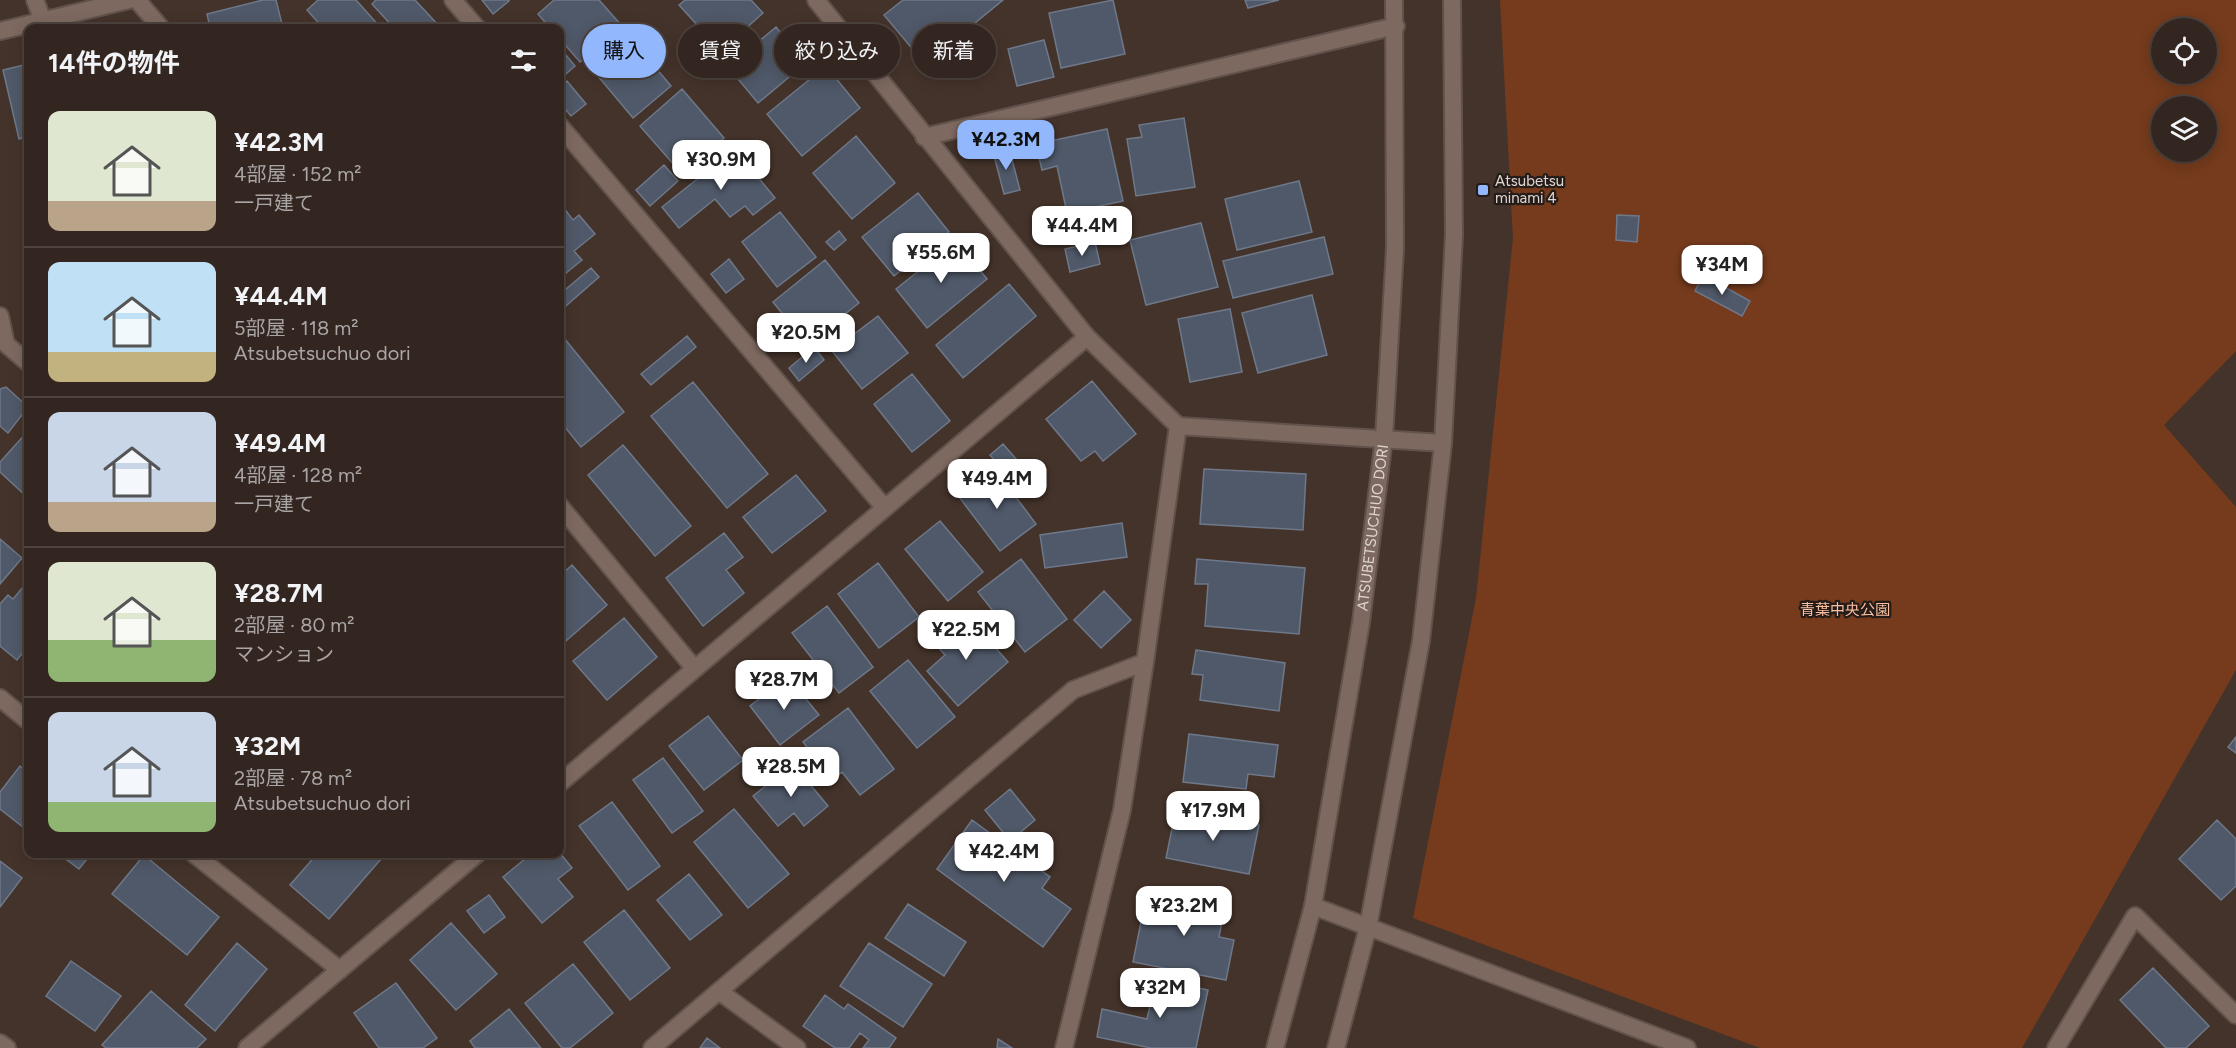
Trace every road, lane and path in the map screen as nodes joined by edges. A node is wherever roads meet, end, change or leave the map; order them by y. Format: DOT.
graph roads {
  1 [pos="34,0"];
  2 [pos="129,0"];
  3 [pos="137,0"];
  4 [pos="453,0"];
  5 [pos="816,0"];
  6 [pos="1394,0"];
  7 [pos="1452,0"];
  8 [pos="43,21"];
  9 [pos="31,24"];
  10 [pos="158,24"];
  11 [pos="474,24"];
  12 [pos="24,26"];
  13 [pos="1396,26"];
  14 [pos="0,32"];
  15 [pos="564,131"];
  16 [pos="924,137"];
  17 [pos="0,316"];
  18 [pos="1087,337"];
  19 [pos="24,360"];
  20 [pos="1178,426"];
  21 [pos="1384,438"];
  22 [pos="1443,443"];
  23 [pos="884,507"];
  24 [pos="564,511"];
  25 [pos="1145,662"];
  26 [pos="694,668"];
  27 [pos="0,698"];
  28 [pos="24,718"];
  29 [pos="564,780"];
  30 [pos="199,858"];
  31 [pos="472,858"];
  32 [pos="1313,906"];
  33 [pos="1368,927"];
  34 [pos="340,970"];
  35 [pos="720,992"];
  36 [pos="2236,1015"];
  37 [pos="0,1043"];
  38 [pos="7,1048"];
  39 [pos="247,1048"];
  40 [pos="652,1048"];
  41 [pos="797,1048"];
  42 [pos="1064,1048"];
  43 [pos="1275,1048"];
  44 [pos="1336,1048"];
  45 [pos="1687,1048"];
  46 [pos="2056,1048"];
  1 -- 8 [label="street"];
  2 -- 8 [label="street"];
  3 -- 10 [label="street"];
  4 -- 11 [label="street"];
  5 -- 16 [label="street"];
  6 -- 13 [label="street, ATSUBETSUCHUO DORI"];
  7 -- 22 [label="street"];
  8 -- 9 [label="street"];
  12 -- 14 [label="street"];
  13 -- 16 [label="street"];
  13 -- 21 [label="street, ATSUBETSUCHUO DORI"];
  15 -- 23 [label="street"];
  16 -- 18 [label="street"];
  17 -- 19 [label="street"];
  18 -- 20 [label="street"];
  18 -- 23 [label="street"];
  20 -- 21 [label="street"];
  20 -- 25 [label="street"];
  21 -- 22 [label="street"];
  21 -- 32 [label="street, ATSUBETSUCHUO DORI"];
  22 -- 33 [label="street"];
  23 -- 26 [label="street"];
  24 -- 26 [label="street"];
  25 -- 35 [label="street"];
  25 -- 42 [label="street"];
  26 -- 29 [label="street"];
  27 -- 28 [label="street"];
  30 -- 34 [label="street"];
  31 -- 34 [label="street"];
  32 -- 33 [label="street"];
  32 -- 43 [label="street, ATSUBETSUCHUO DORI"];
  33 -- 44 [label="street"];
  33 -- 45 [label="street"];
  34 -- 39 [label="street"];
  35 -- 40 [label="street"];
  35 -- 41 [label="street"];
  36 -- 46 [label="street"];
  37 -- 38 [label="street"];
}
